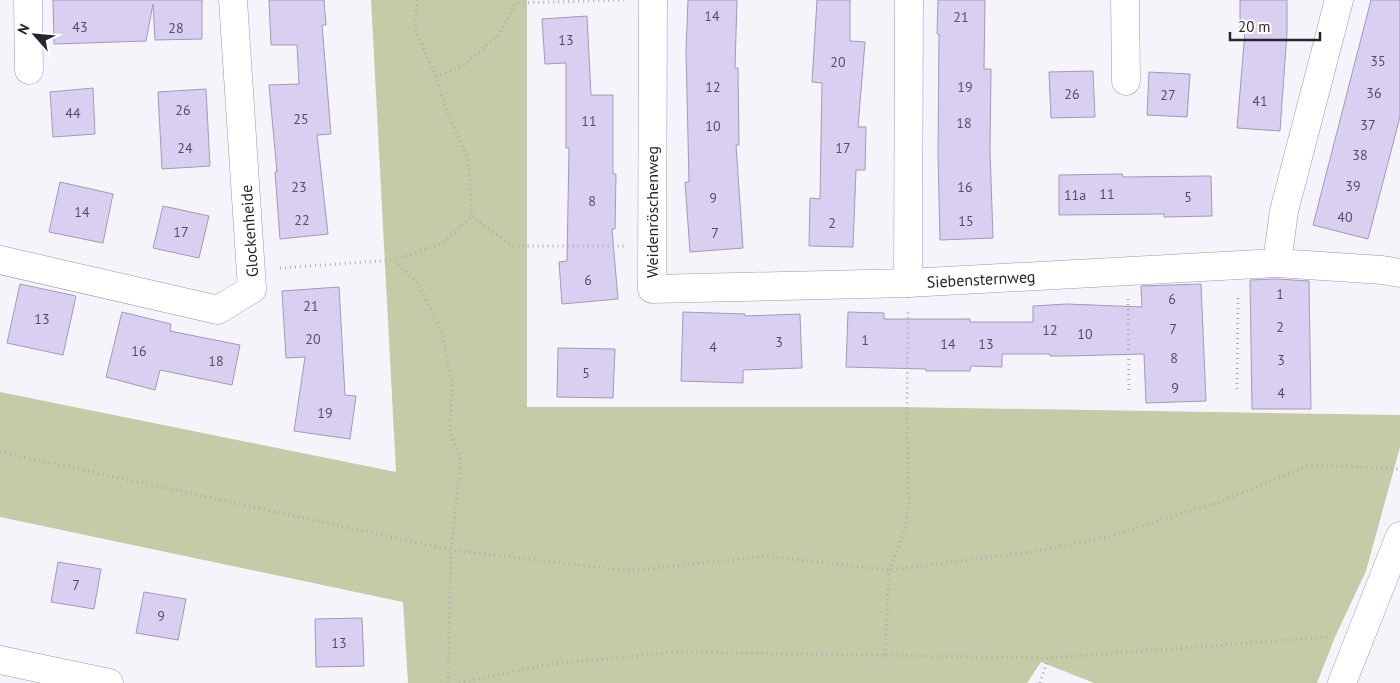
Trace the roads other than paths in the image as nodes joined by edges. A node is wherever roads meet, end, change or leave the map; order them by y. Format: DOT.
graph roads {
  1 [pos="28,0"];
  2 [pos="233,0"];
  3 [pos="653,0"];
  4 [pos="909,0"];
  5 [pos="1126,0"];
  6 [pos="1339,0"];
  7 [pos="29,70"];
  8 [pos="1126,81"];
  9 [pos="0,260"];
  10 [pos="1277,263"];
  11 [pos="1400,273"];
  12 [pos="908,283"];
  13 [pos="1400,536"];
  14 [pos="0,660"];
  15 [pos="109,683"];
  16 [pos="1342,683"];
  1 -- 7 [label="street"];
  2 -- 9 [label="street, Glockenheide"];
  3 -- 12 [label="street, Weidenröschenweg"];
  4 -- 12 [label="street, Siebensternweg"];
  5 -- 8 [label="street"];
  6 -- 10 [label="street"];
  10 -- 11 [label="street, Siebensternweg"];
  10 -- 12 [label="street, Siebensternweg"];
  13 -- 16 [label="street"];
  14 -- 15 [label="street"];
}
